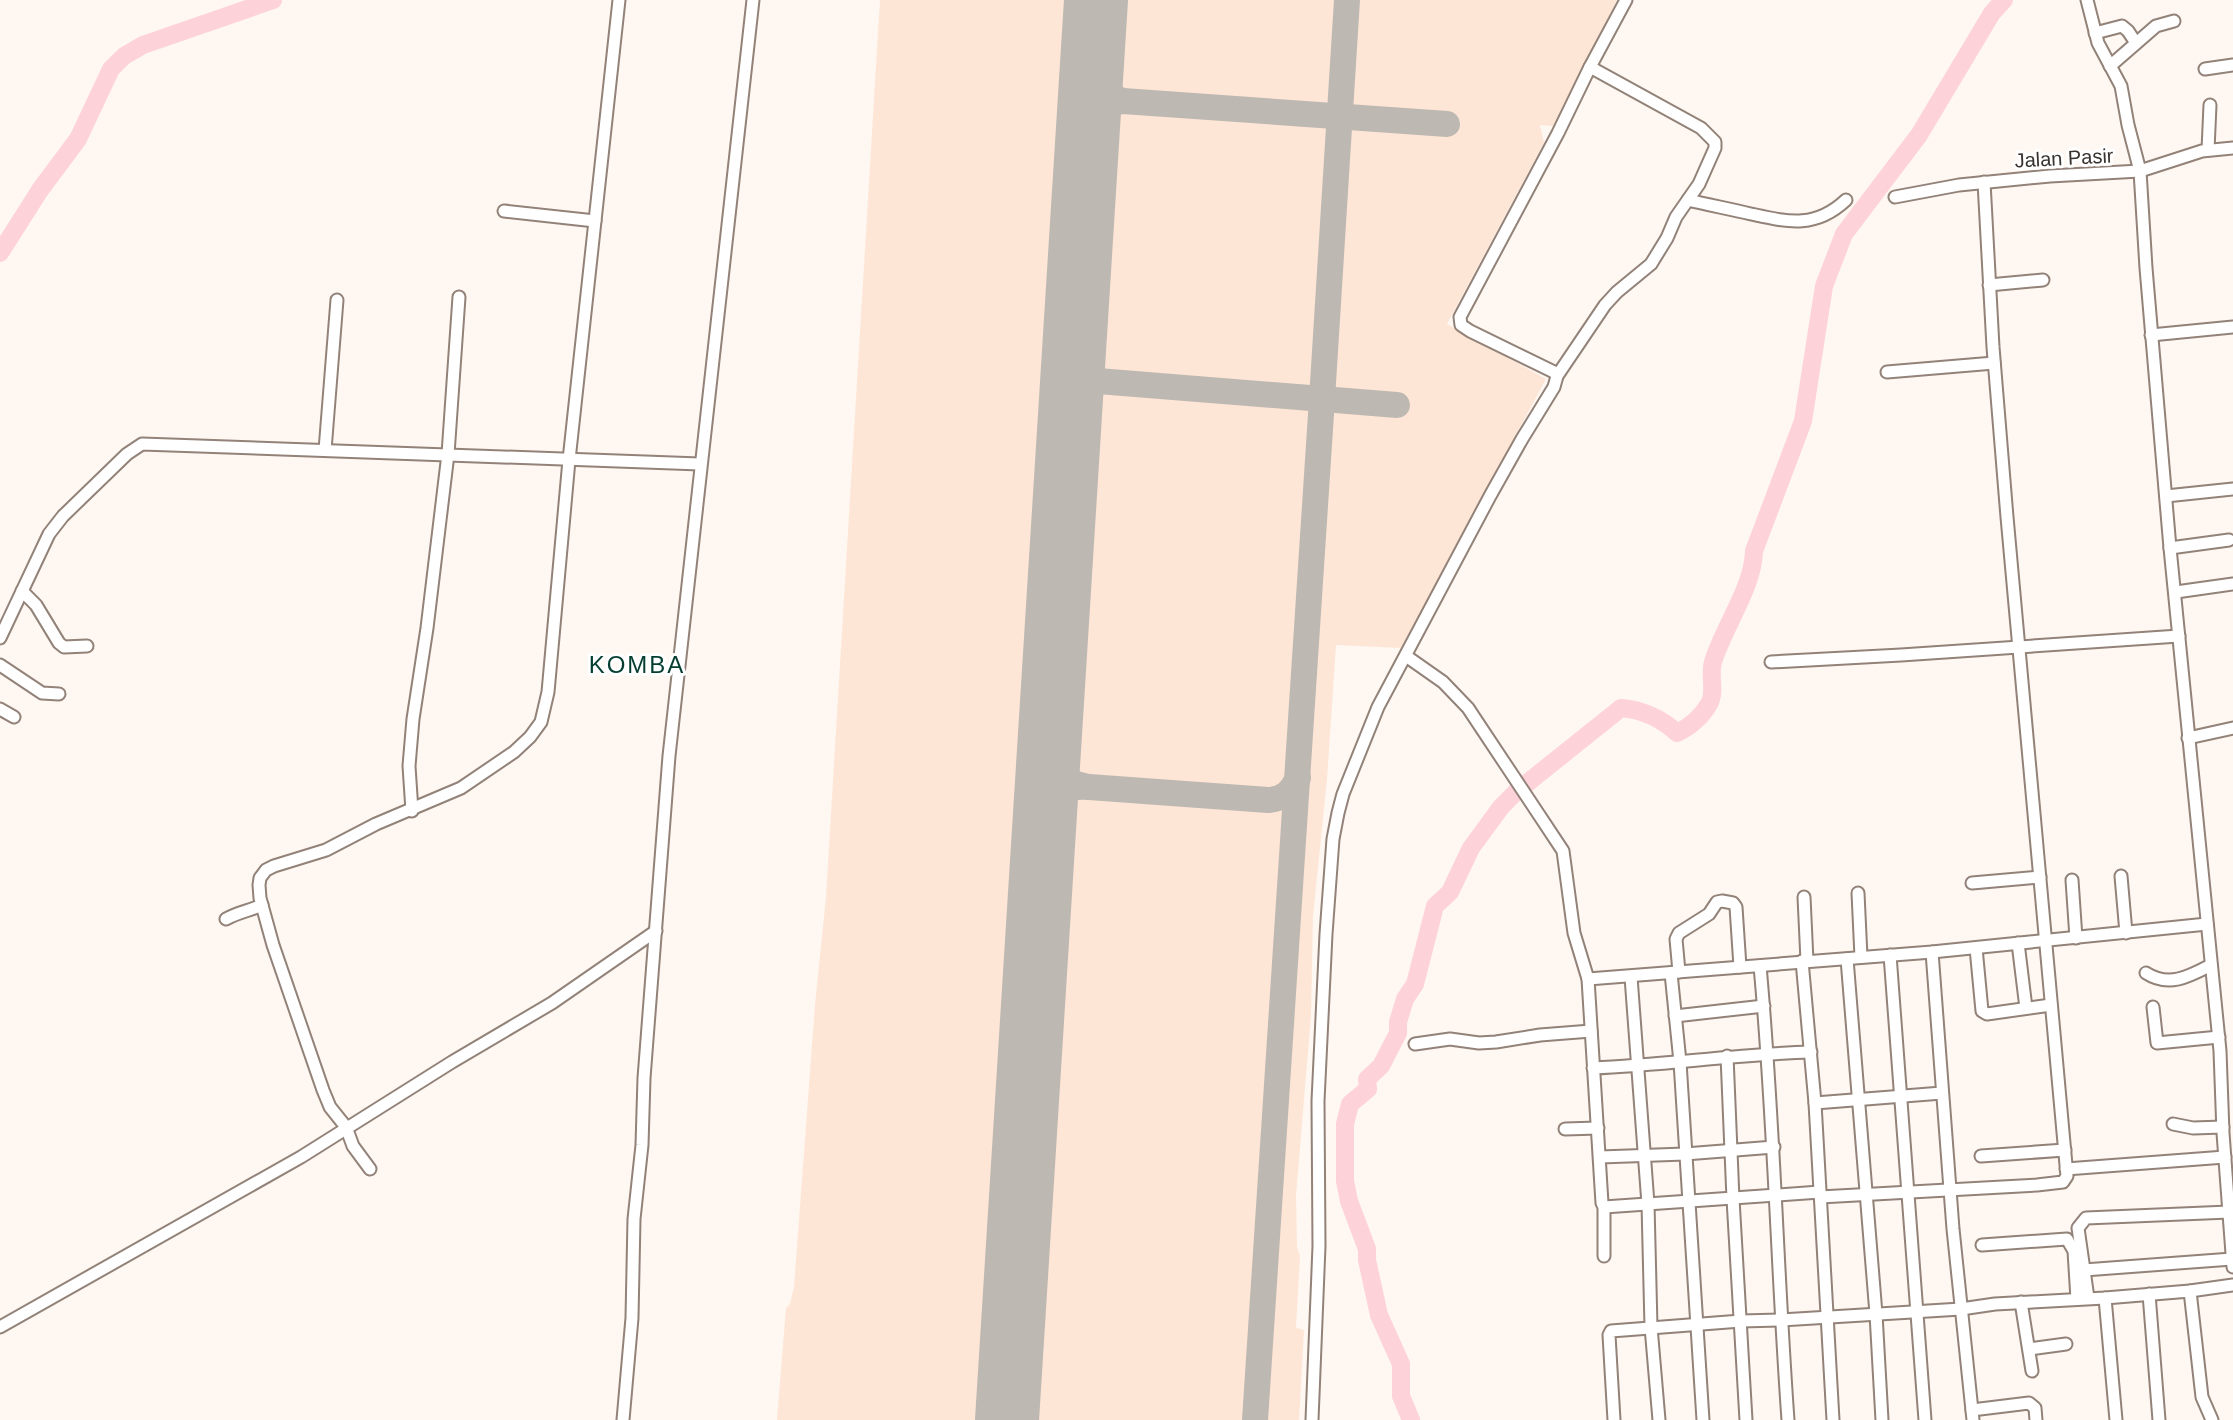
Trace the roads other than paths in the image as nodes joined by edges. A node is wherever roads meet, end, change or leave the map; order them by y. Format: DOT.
graph roads {
  1 [pos="619,0"];
  2 [pos="753,0"];
  3 [pos="1626,0"];
  4 [pos="2089,2"];
  5 [pos="2174,21"];
  6 [pos="2095,33"];
  7 [pos="2136,43"];
  8 [pos="2233,65"];
  9 [pos="2110,66"];
  10 [pos="1590,67"];
  11 [pos="2205,69"];
  12 [pos="2210,105"];
  13 [pos="2233,148"];
  14 [pos="2208,150"];
  15 [pos="2140,171"];
  16 [pos="1984,182"];
  17 [pos="1895,197"];
  18 [pos="1688,200"];
  19 [pos="1846,200"];
  20 [pos="504,211"];
  21 [pos="595,221"];
  22 [pos="2043,280"];
  23 [pos="1989,285"];
  24 [pos="459,297"];
  25 [pos="337,300"];
  26 [pos="2233,327"];
  27 [pos="2151,335"];
  28 [pos="1994,363"];
  29 [pos="1887,372"];
  30 [pos="1557,376"];
  31 [pos="325,450"];
  32 [pos="448,454"];
  33 [pos="569,460"];
  34 [pos="700,464"];
  35 [pos="2233,489"];
  36 [pos="2166,496"];
  37 [pos="2229,540"];
  38 [pos="2170,548"];
  39 [pos="2233,584"];
  40 [pos="22,591"];
  41 [pos="2176,592"];
  42 [pos="2179,636"];
  43 [pos="0,638"];
  44 [pos="87,646"];
  45 [pos="2019,646"];
  46 [pos="1406,656"];
  47 [pos="1771,662"];
  48 [pos="0,665"];
  49 [pos="59,694"];
  50 [pos="0,709"];
  51 [pos="14,717"];
  52 [pos="2233,728"];
  53 [pos="2188,738"];
  54 [pos="412,811"];
  55 [pos="2121,876"];
  56 [pos="2040,877"];
  57 [pos="2072,880"];
  58 [pos="1972,883"];
  59 [pos="1858,893"];
  60 [pos="1804,897"];
  61 [pos="262,905"];
  62 [pos="226,919"];
  63 [pos="2207,924"];
  64 [pos="656,931"];
  65 [pos="2126,933"];
  66 [pos="2076,938"];
  67 [pos="2046,940"];
  68 [pos="2018,943"];
  69 [pos="1976,948"];
  70 [pos="1932,952"];
  71 [pos="1890,955"];
  72 [pos="1861,957"];
  73 [pos="1847,959"];
  74 [pos="1805,961"];
  75 [pos="2211,965"];
  76 [pos="1760,966"];
  77 [pos="1740,967"];
  78 [pos="1675,972"];
  79 [pos="2146,973"];
  80 [pos="1631,977"];
  81 [pos="1588,979"];
  82 [pos="2051,1005"];
  83 [pos="1764,1006"];
  84 [pos="2153,1007"];
  85 [pos="2026,1008"];
  86 [pos="1675,1016"];
  87 [pos="1591,1031"];
  88 [pos="2219,1037"];
  89 [pos="1415,1044"];
  90 [pos="1811,1052"];
  91 [pos="1768,1053"];
  92 [pos="1727,1056"];
  93 [pos="1680,1062"];
  94 [pos="1637,1066"];
  95 [pos="1593,1068"];
  96 [pos="1942,1093"];
  97 [pos="1900,1097"];
  98 [pos="1858,1099"];
  99 [pos="1815,1103"];
  100 [pos="2173,1124"];
  101 [pos="346,1127"];
  102 [pos="2223,1127"];
  103 [pos="1598,1128"];
  104 [pos="1565,1129"];
  105 [pos="1774,1147"];
  106 [pos="2227,1148"];
  107 [pos="1731,1150"];
  108 [pos="2065,1150"];
  109 [pos="1685,1154"];
  110 [pos="1644,1156"];
  111 [pos="1981,1156"];
  112 [pos="1600,1157"];
  113 [pos="370,1169"];
  114 [pos="2066,1169"];
  115 [pos="1950,1190"];
  116 [pos="1908,1191"];
  117 [pos="1865,1193"];
  118 [pos="1820,1194"];
  119 [pos="1777,1196"];
  120 [pos="1733,1199"];
  121 [pos="1689,1201"];
  122 [pos="1648,1204"];
  123 [pos="1604,1207"];
  124 [pos="2229,1212"];
  125 [pos="1982,1245"];
  126 [pos="1604,1256"];
  127 [pos="2232,1259"];
  128 [pos="2233,1267"];
  129 [pos="2084,1270"];
  130 [pos="2233,1285"];
  131 [pos="2190,1291"];
  132 [pos="2149,1294"];
  133 [pos="2082,1298"];
  134 [pos="2105,1298"];
  135 [pos="2021,1302"];
  136 [pos="1961,1309"];
  137 [pos="1917,1311"];
  138 [pos="1876,1314"];
  139 [pos="1827,1317"];
  140 [pos="1781,1320"];
  141 [pos="1741,1321"];
  142 [pos="1696,1325"];
  143 [pos="0,1327"];
  144 [pos="1651,1327"];
  145 [pos="2066,1344"];
  146 [pos="2029,1349"];
  147 [pos="2032,1371"];
  148 [pos="1973,1415"];
  149 [pos="623,1420"];
  150 [pos="1312,1420"];
  151 [pos="1614,1420"];
  152 [pos="1659,1420"];
  153 [pos="1703,1420"];
  154 [pos="1746,1420"];
  155 [pos="1788,1420"];
  156 [pos="1833,1420"];
  157 [pos="1882,1420"];
  158 [pos="1925,1420"];
  159 [pos="2036,1420"];
  160 [pos="2116,1420"];
  161 [pos="2159,1420"];
  162 [pos="2212,1420"];
  1 -- 21 [label="street"];
  2 -- 34 [label="street"];
  3 -- 10 [label="street"];
  4 -- 6 [label="street"];
  5 -- 7 [label="street"];
  6 -- 7 [label="street"];
  6 -- 9 [label="street"];
  7 -- 9 [label="street"];
  8 -- 11 [label="street"];
  9 -- 15 [label="street"];
  10 -- 18 [label="street"];
  10 -- 30 [label="street"];
  12 -- 14 [label="street"];
  13 -- 14 [label="street, Jalan Pasir"];
  14 -- 15 [label="street, Jalan Pasir"];
  15 -- 16 [label="street, Jalan Pasir"];
  15 -- 27 [label="street"];
  16 -- 17 [label="street, Jalan Pasir"];
  16 -- 23 [label="street"];
  18 -- 19 [label="street"];
  18 -- 30 [label="street"];
  20 -- 21 [label="street"];
  21 -- 33 [label="street"];
  22 -- 23 [label="street"];
  23 -- 28 [label="street"];
  24 -- 32 [label="street"];
  25 -- 31 [label="street"];
  26 -- 27 [label="street"];
  27 -- 36 [label="street"];
  28 -- 29 [label="street"];
  28 -- 45 [label="street"];
  30 -- 46 [label="street"];
  31 -- 32 [label="street"];
  31 -- 40 [label="street"];
  32 -- 33 [label="street"];
  32 -- 54 [label="street"];
  33 -- 34 [label="street"];
  33 -- 54 [label="street"];
  34 -- 64 [label="street"];
  35 -- 36 [label="street"];
  36 -- 38 [label="street"];
  37 -- 38 [label="street"];
  38 -- 41 [label="street"];
  39 -- 41 [label="street"];
  40 -- 43 [label="street"];
  40 -- 44 [label="street"];
  41 -- 42 [label="street"];
  42 -- 45 [label="street"];
  42 -- 53 [label="street"];
  45 -- 47 [label="street"];
  45 -- 56 [label="street"];
  46 -- 81 [label="street"];
  46 -- 150 [label="street"];
  48 -- 49 [label="street"];
  50 -- 51 [label="street"];
  52 -- 53 [label="street"];
  53 -- 63 [label="street"];
  54 -- 61 [label="street"];
  55 -- 65 [label="street"];
  56 -- 58 [label="street"];
  56 -- 67 [label="street"];
  57 -- 66 [label="street"];
  59 -- 72 [label="street"];
  60 -- 74 [label="street"];
  61 -- 62 [label="street"];
  61 -- 101 [label="street"];
  63 -- 65 [label="street"];
  63 -- 75 [label="street"];
  64 -- 101 [label="street"];
  64 -- 149 [label="street"];
  65 -- 66 [label="street"];
  66 -- 67 [label="street"];
  67 -- 68 [label="street"];
  67 -- 82 [label="street"];
  68 -- 69 [label="street"];
  68 -- 85 [label="street"];
  69 -- 70 [label="street"];
  69 -- 85 [label="street"];
  70 -- 71 [label="street"];
  70 -- 96 [label="street"];
  71 -- 72 [label="street"];
  71 -- 97 [label="street"];
  72 -- 73 [label="street"];
  73 -- 74 [label="street"];
  73 -- 98 [label="street"];
  74 -- 76 [label="street"];
  74 -- 90 [label="street"];
  75 -- 79 [label="street"];
  75 -- 88 [label="street"];
  76 -- 77 [label="street"];
  76 -- 83 [label="street"];
  77 -- 78 [label="street"];
  77 -- 78 [label="street"];
  78 -- 80 [label="street"];
  78 -- 86 [label="street"];
  80 -- 81 [label="street"];
  80 -- 94 [label="street"];
  81 -- 87 [label="street"];
  82 -- 85 [label="street"];
  82 -- 108 [label="street"];
  83 -- 86 [label="street"];
  83 -- 91 [label="street"];
  84 -- 88 [label="street"];
  86 -- 93 [label="street"];
  87 -- 89 [label="street"];
  87 -- 95 [label="street"];
  88 -- 102 [label="street"];
  90 -- 91 [label="street"];
  90 -- 99 [label="street"];
  91 -- 92 [label="street"];
  91 -- 105 [label="street"];
  92 -- 93 [label="street"];
  92 -- 107 [label="street"];
  93 -- 94 [label="street"];
  93 -- 109 [label="street"];
  94 -- 95 [label="street"];
  94 -- 110 [label="street"];
  95 -- 103 [label="street"];
  96 -- 97 [label="street"];
  96 -- 115 [label="street"];
  97 -- 98 [label="street"];
  97 -- 116 [label="street"];
  98 -- 99 [label="street"];
  98 -- 117 [label="street"];
  99 -- 118 [label="street"];
  100 -- 102 [label="street"];
  101 -- 113 [label="street"];
  101 -- 143 [label="street"];
  102 -- 106 [label="street"];
  103 -- 104 [label="street"];
  103 -- 112 [label="street"];
  105 -- 107 [label="street"];
  105 -- 119 [label="street"];
  106 -- 114 [label="street"];
  106 -- 124 [label="street"];
  107 -- 109 [label="street"];
  107 -- 120 [label="street"];
  108 -- 111 [label="street"];
  108 -- 114 [label="street"];
  109 -- 110 [label="street"];
  109 -- 121 [label="street"];
  110 -- 112 [label="street"];
  110 -- 122 [label="street"];
  112 -- 123 [label="street"];
  114 -- 115 [label="street"];
  115 -- 116 [label="street"];
  115 -- 136 [label="street"];
  116 -- 117 [label="street"];
  116 -- 137 [label="street"];
  117 -- 118 [label="street"];
  117 -- 138 [label="street"];
  118 -- 119 [label="street"];
  118 -- 139 [label="street"];
  119 -- 120 [label="street"];
  119 -- 140 [label="street"];
  120 -- 121 [label="street"];
  120 -- 141 [label="street"];
  121 -- 122 [label="street"];
  121 -- 142 [label="street"];
  122 -- 123 [label="street"];
  122 -- 144 [label="street"];
  123 -- 126 [label="street"];
  124 -- 127 [label="street"];
  124 -- 129 [label="street"];
  125 -- 133 [label="street"];
  127 -- 128 [label="street"];
  127 -- 129 [label="street"];
  129 -- 133 [label="street"];
  130 -- 131 [label="street"];
  131 -- 132 [label="street"];
  131 -- 162 [label="street"];
  132 -- 134 [label="street"];
  132 -- 161 [label="street"];
  133 -- 134 [label="street"];
  133 -- 135 [label="street"];
  134 -- 160 [label="street"];
  135 -- 136 [label="street"];
  135 -- 146 [label="street"];
  136 -- 137 [label="street"];
  136 -- 148 [label="street"];
  137 -- 138 [label="street"];
  137 -- 158 [label="street"];
  138 -- 139 [label="street"];
  138 -- 157 [label="street"];
  139 -- 140 [label="street"];
  139 -- 156 [label="street"];
  140 -- 141 [label="street"];
  140 -- 155 [label="street"];
  141 -- 142 [label="street"];
  141 -- 154 [label="street"];
  142 -- 144 [label="street"];
  142 -- 153 [label="street"];
  144 -- 151 [label="street"];
  144 -- 152 [label="street"];
  145 -- 146 [label="street"];
  146 -- 147 [label="street"];
  148 -- 159 [label="street"];
}
